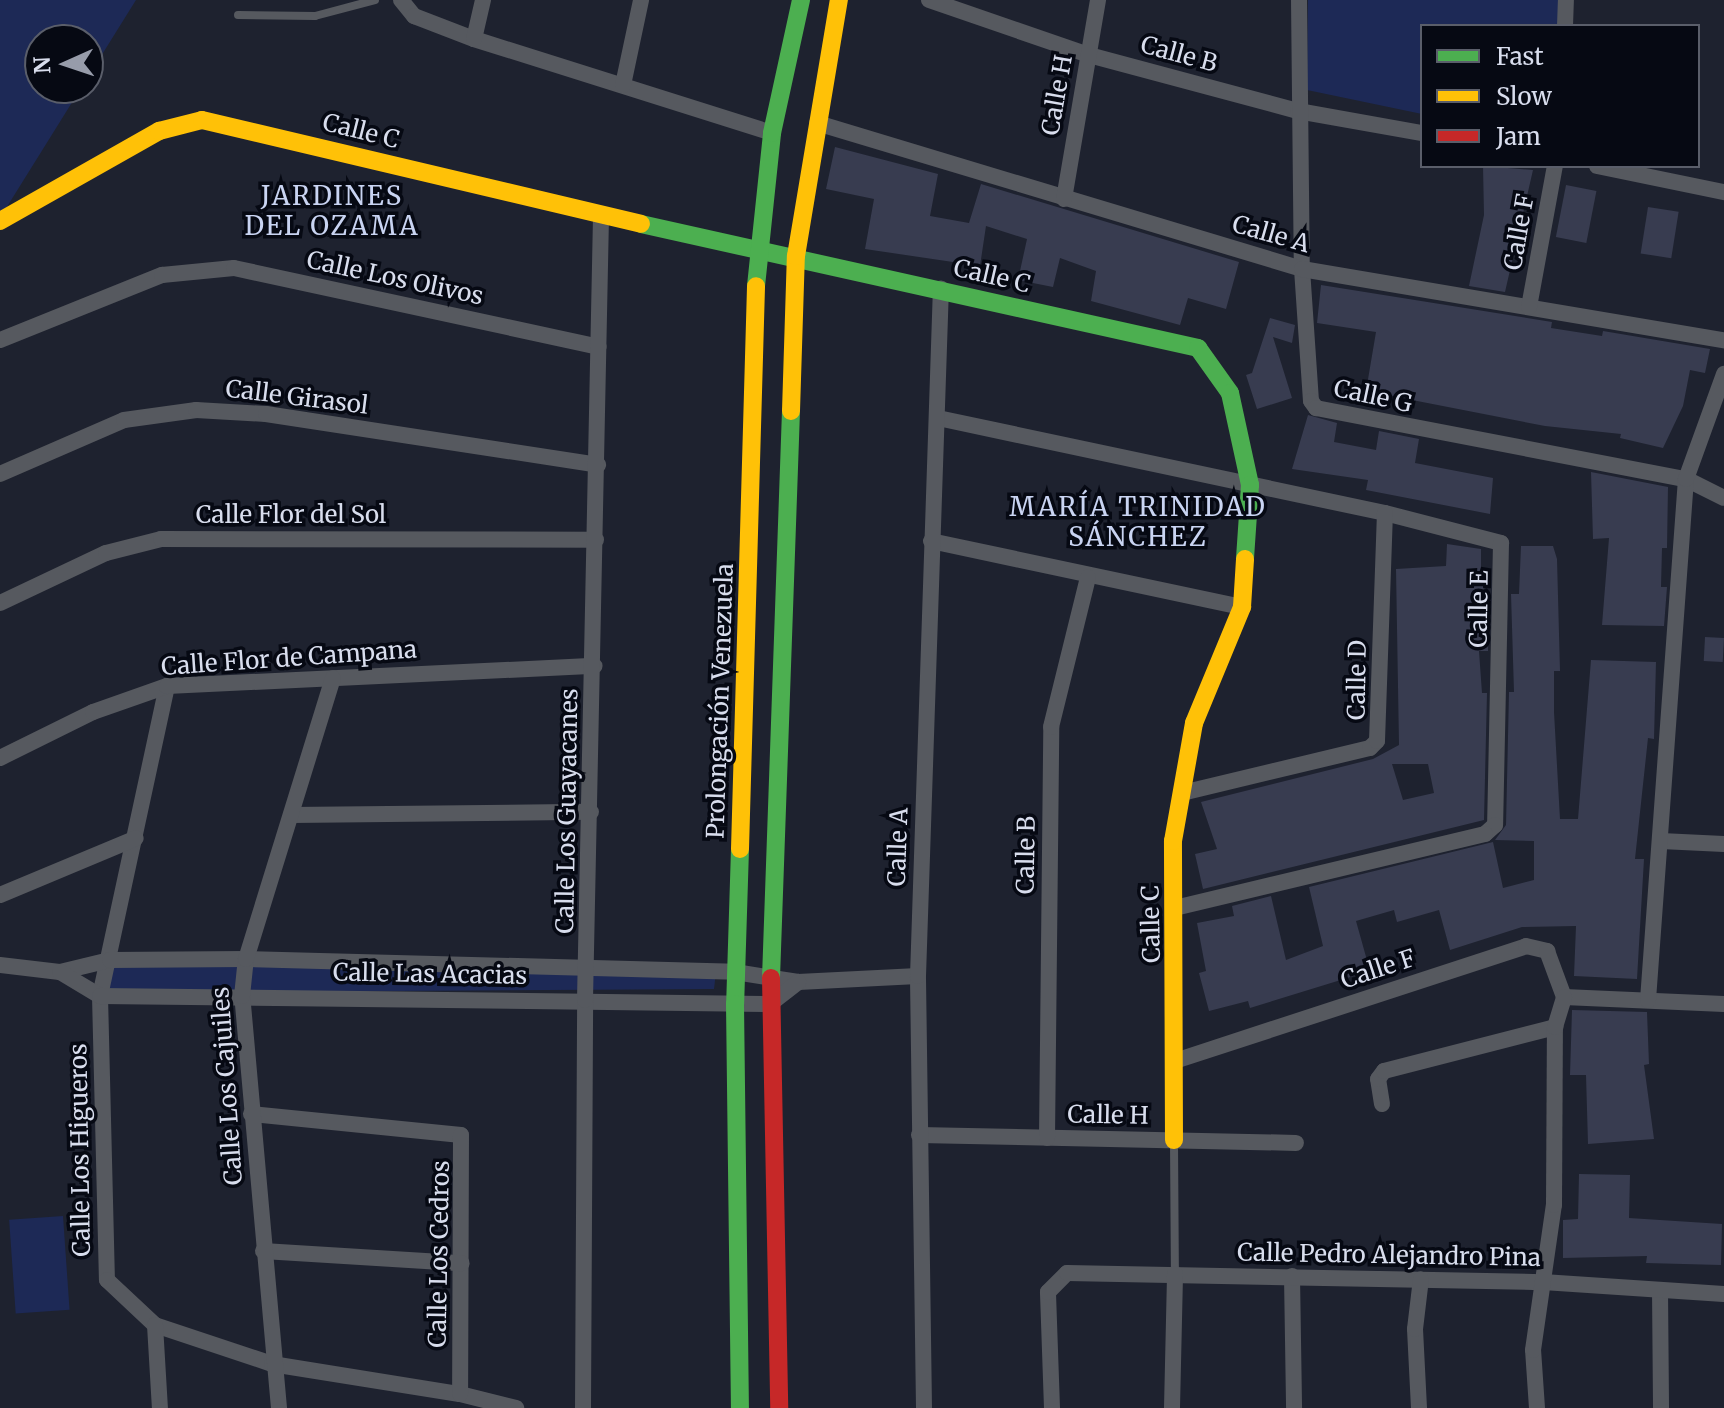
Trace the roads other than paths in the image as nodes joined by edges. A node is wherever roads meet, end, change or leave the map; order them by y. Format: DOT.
graph roads {
  1 [pos="375,0"];
  2 [pos="401,0"];
  3 [pos="483,0"];
  4 [pos="641,0"];
  5 [pos="801,0"];
  6 [pos="839,0"];
  7 [pos="929,0"];
  8 [pos="1098,0"];
  9 [pos="1299,0"];
  10 [pos="1566,0"];
  11 [pos="238,15"];
  12 [pos="1565,24"];
  13 [pos="474,39"];
  14 [pos="1089,55"];
  15 [pos="623,85"];
  16 [pos="1298,111"];
  17 [pos="817,123"];
  18 [pos="772,133"];
  19 [pos="1420,133"];
  20 [pos="1555,168"];
  21 [pos="1607,168"];
  22 [pos="1724,192"];
  23 [pos="1064,199"];
  24 [pos="601,216"];
  25 [pos="0,221"];
  26 [pos="757,246"];
  27 [pos="796,256"];
  28 [pos="1302,269"];
  29 [pos="941,288"];
  30 [pos="1529,307"];
  31 [pos="0,340"];
  32 [pos="1724,340"];
  33 [pos="599,347"];
  34 [pos="1724,374"];
  35 [pos="938,418"];
  36 [pos="598,465"];
  37 [pos="0,474"];
  38 [pos="1686,479"];
  39 [pos="1250,485"];
  40 [pos="1724,498"];
  41 [pos="1385,513"];
  42 [pos="596,540"];
  43 [pos="931,541"];
  44 [pos="1088,578"];
  45 [pos="0,603"];
  46 [pos="1242,607"];
  47 [pos="595,666"];
  48 [pos="333,678"];
  49 [pos="167,686"];
  50 [pos="0,758"];
  51 [pos="1182,793"];
  52 [pos="591,812"];
  53 [pos="291,815"];
  54 [pos="136,838"];
  55 [pos="1661,841"];
  56 [pos="1724,844"];
  57 [pos="0,895"];
  58 [pos="1174,908"];
  59 [pos="246,959"];
  60 [pos="110,960"];
  61 [pos="0,965"];
  62 [pos="587,968"];
  63 [pos="60,972"];
  64 [pos="735,972"];
  65 [pos="771,974"];
  66 [pos="918,976"];
  67 [pos="798,982"];
  68 [pos="100,996"];
  69 [pos="242,996"];
  70 [pos="1564,997"];
  71 [pos="585,1000"];
  72 [pos="1648,1000"];
  73 [pos="735,1004"];
  74 [pos="770,1004"];
  75 [pos="1724,1004"];
  76 [pos="1555,1027"];
  77 [pos="1178,1060"];
  78 [pos="1382,1104"];
  79 [pos="251,1114"];
  80 [pos="919,1135"];
  81 [pos="1047,1138"];
  82 [pos="1174,1140"];
  83 [pos="1296,1143"];
  84 [pos="263,1251"];
  85 [pos="462,1263"];
  86 [pos="1175,1274"];
  87 [pos="1292,1276"];
  88 [pos="1421,1279"];
  89 [pos="1543,1282"];
  90 [pos="1660,1290"];
  91 [pos="1724,1294"];
  92 [pos="155,1325"];
  93 [pos="272,1364"];
  94 [pos="460,1394"];
  95 [pos="160,1408"];
  96 [pos="279,1408"];
  97 [pos="516,1408"];
  98 [pos="583,1408"];
  99 [pos="740,1408"];
  100 [pos="779,1408"];
  101 [pos="924,1408"];
  102 [pos="1052,1408"];
  103 [pos="1172,1408"];
  104 [pos="1294,1408"];
  105 [pos="1419,1408"];
  106 [pos="1537,1408"];
  107 [pos="1661,1408"];
  1 -- 11 [label="lane"];
  2 -- 13 [label="street"];
  3 -- 13 [label="street"];
  4 -- 15 [label="street"];
  5 -- 18 [label="street, Prolongación Venezuela"];
  6 -- 17 [label="street"];
  7 -- 14 [label="street, Calle B"];
  8 -- 14 [label="street, Calle H"];
  9 -- 16 [label="street, Calle G"];
  10 -- 12 [label="street"];
  13 -- 15 [label="street"];
  14 -- 16 [label="street, Calle B"];
  14 -- 23 [label="street, Calle H"];
  15 -- 18 [label="street"];
  16 -- 19 [label="street, Calle B"];
  16 -- 28 [label="street, Calle G"];
  17 -- 23 [label="street, Calle A"];
  17 -- 27 [label="street"];
  18 -- 26 [label="street, Prolongación Venezuela"];
  20 -- 30 [label="street, Calle F"];
  21 -- 22 [label="street"];
  23 -- 28 [label="street, Calle A"];
  24 -- 25 [label="street, Calle C"];
  24 -- 26 [label="street, Calle C"];
  24 -- 33 [label="street, Calle Los Guayacanes"];
  26 -- 27 [label="street, Calle C"];
  26 -- 64 [label="street, Prolongación Venezuela"];
  27 -- 29 [label="street, Calle C"];
  27 -- 65 [label="street"];
  28 -- 30 [label="street, Calle A"];
  28 -- 38 [label="street, Calle G"];
  29 -- 35 [label="street, Calle A"];
  29 -- 39 [label="street, Calle C"];
  30 -- 32 [label="street, Calle A"];
  31 -- 33 [label="street, Calle Los Olivos"];
  33 -- 36 [label="street, Calle Los Guayacanes"];
  34 -- 38 [label="street"];
  35 -- 39 [label="street, Calle E"];
  35 -- 43 [label="street, Calle A"];
  36 -- 37 [label="street, Calle Girasol"];
  36 -- 42 [label="street, Calle Los Guayacanes"];
  38 -- 40 [label="street, Calle G"];
  38 -- 55 [label="street"];
  39 -- 41 [label="street, Calle E"];
  39 -- 46 [label="street, Calle C"];
  41 -- 51 [label="street, Calle D"];
  41 -- 58 [label="street, Calle E"];
  42 -- 45 [label="street, Calle Flor del Sol"];
  42 -- 47 [label="street, Calle Los Guayacanes"];
  43 -- 44 [label="street"];
  43 -- 66 [label="street, Calle A"];
  44 -- 46 [label="street"];
  44 -- 81 [label="street, Calle B"];
  46 -- 51 [label="street, Calle C"];
  47 -- 48 [label="street, Calle Flor de Campana"];
  47 -- 52 [label="street, Calle Los Guayacanes"];
  48 -- 49 [label="street, Calle Flor de Campana"];
  48 -- 53 [label="street, Calle Los Cajuiles"];
  49 -- 50 [label="street, Calle Flor de Campana"];
  49 -- 54 [label="street, Calle Los Higueros"];
  51 -- 58 [label="street, Calle C"];
  52 -- 53 [label="street"];
  52 -- 62 [label="street, Calle Los Guayacanes"];
  53 -- 59 [label="street, Calle Los Cajuiles"];
  54 -- 57 [label="street"];
  54 -- 60 [label="street, Calle Los Higueros"];
  55 -- 56 [label="street"];
  55 -- 72 [label="street"];
  58 -- 77 [label="street, Calle C"];
  59 -- 60 [label="street, Calle Las Acacias"];
  59 -- 62 [label="street, Calle Las Acacias"];
  59 -- 69 [label="street, Calle Los Cajuiles"];
  60 -- 63 [label="street, Calle Las Acacias"];
  60 -- 68 [label="street, Calle Los Higueros"];
  61 -- 63 [label="street, Calle Las Acacias"];
  62 -- 64 [label="street, Calle Las Acacias"];
  62 -- 71 [label="street, Calle Los Guayacanes"];
  63 -- 68 [label="street, Calle Las Acacias"];
  64 -- 65 [label="street, Calle Las Acacias"];
  64 -- 73 [label="street, Prolongación Venezuela"];
  65 -- 67 [label="street, Calle Las Acacias"];
  65 -- 74 [label="street"];
  66 -- 67 [label="street, Calle Las Acacias"];
  66 -- 80 [label="street, Calle A"];
  67 -- 74 [label="street"];
  68 -- 69 [label="street, Calle Las Acacias"];
  68 -- 92 [label="street, Calle Los Higueros"];
  69 -- 71 [label="street, Calle Las Acacias"];
  69 -- 79 [label="street, Calle Los Cajuiles"];
  70 -- 72 [label="street"];
  70 -- 76 [label="street"];
  70 -- 77 [label="street, Calle F"];
  71 -- 73 [label="street, Calle Las Acacias"];
  71 -- 98 [label="street, Calle Los Guayacanes"];
  72 -- 75 [label="street"];
  73 -- 74 [label="street, Calle Las Acacias"];
  73 -- 99 [label="street, Prolongación Venezuela"];
  74 -- 100 [label="street"];
  76 -- 78 [label="street"];
  76 -- 89 [label="street"];
  77 -- 82 [label="street, Calle C"];
  79 -- 84 [label="street, Calle Los Cajuiles"];
  79 -- 85 [label="street, Calle Los Cedros"];
  80 -- 81 [label="street, Calle H"];
  80 -- 101 [label="street, Calle A"];
  81 -- 82 [label="street, Calle H"];
  82 -- 83 [label="street, Calle H"];
  82 -- 86 [label="lane"];
  84 -- 85 [label="street"];
  84 -- 93 [label="street, Calle Los Cajuiles"];
  85 -- 94 [label="street, Calle Los Cedros"];
  86 -- 87 [label="street, Calle Pedro Alejandro Pina"];
  86 -- 102 [label="street, Calle Pedro Alejandro Pina"];
  86 -- 103 [label="street"];
  87 -- 88 [label="street, Calle Pedro Alejandro Pina"];
  87 -- 104 [label="street"];
  88 -- 89 [label="street, Calle Pedro Alejandro Pina"];
  88 -- 105 [label="street"];
  89 -- 90 [label="street, Calle Pedro Alejandro Pina"];
  89 -- 106 [label="street"];
  90 -- 91 [label="street, Calle Pedro Alejandro Pina"];
  90 -- 107 [label="street"];
  92 -- 93 [label="street, Calle Los Higueros"];
  92 -- 95 [label="street"];
  93 -- 94 [label="street, Calle Los Higueros"];
  93 -- 96 [label="street, Calle Los Cajuiles"];
  94 -- 97 [label="street, Calle Los Higueros"];
}
